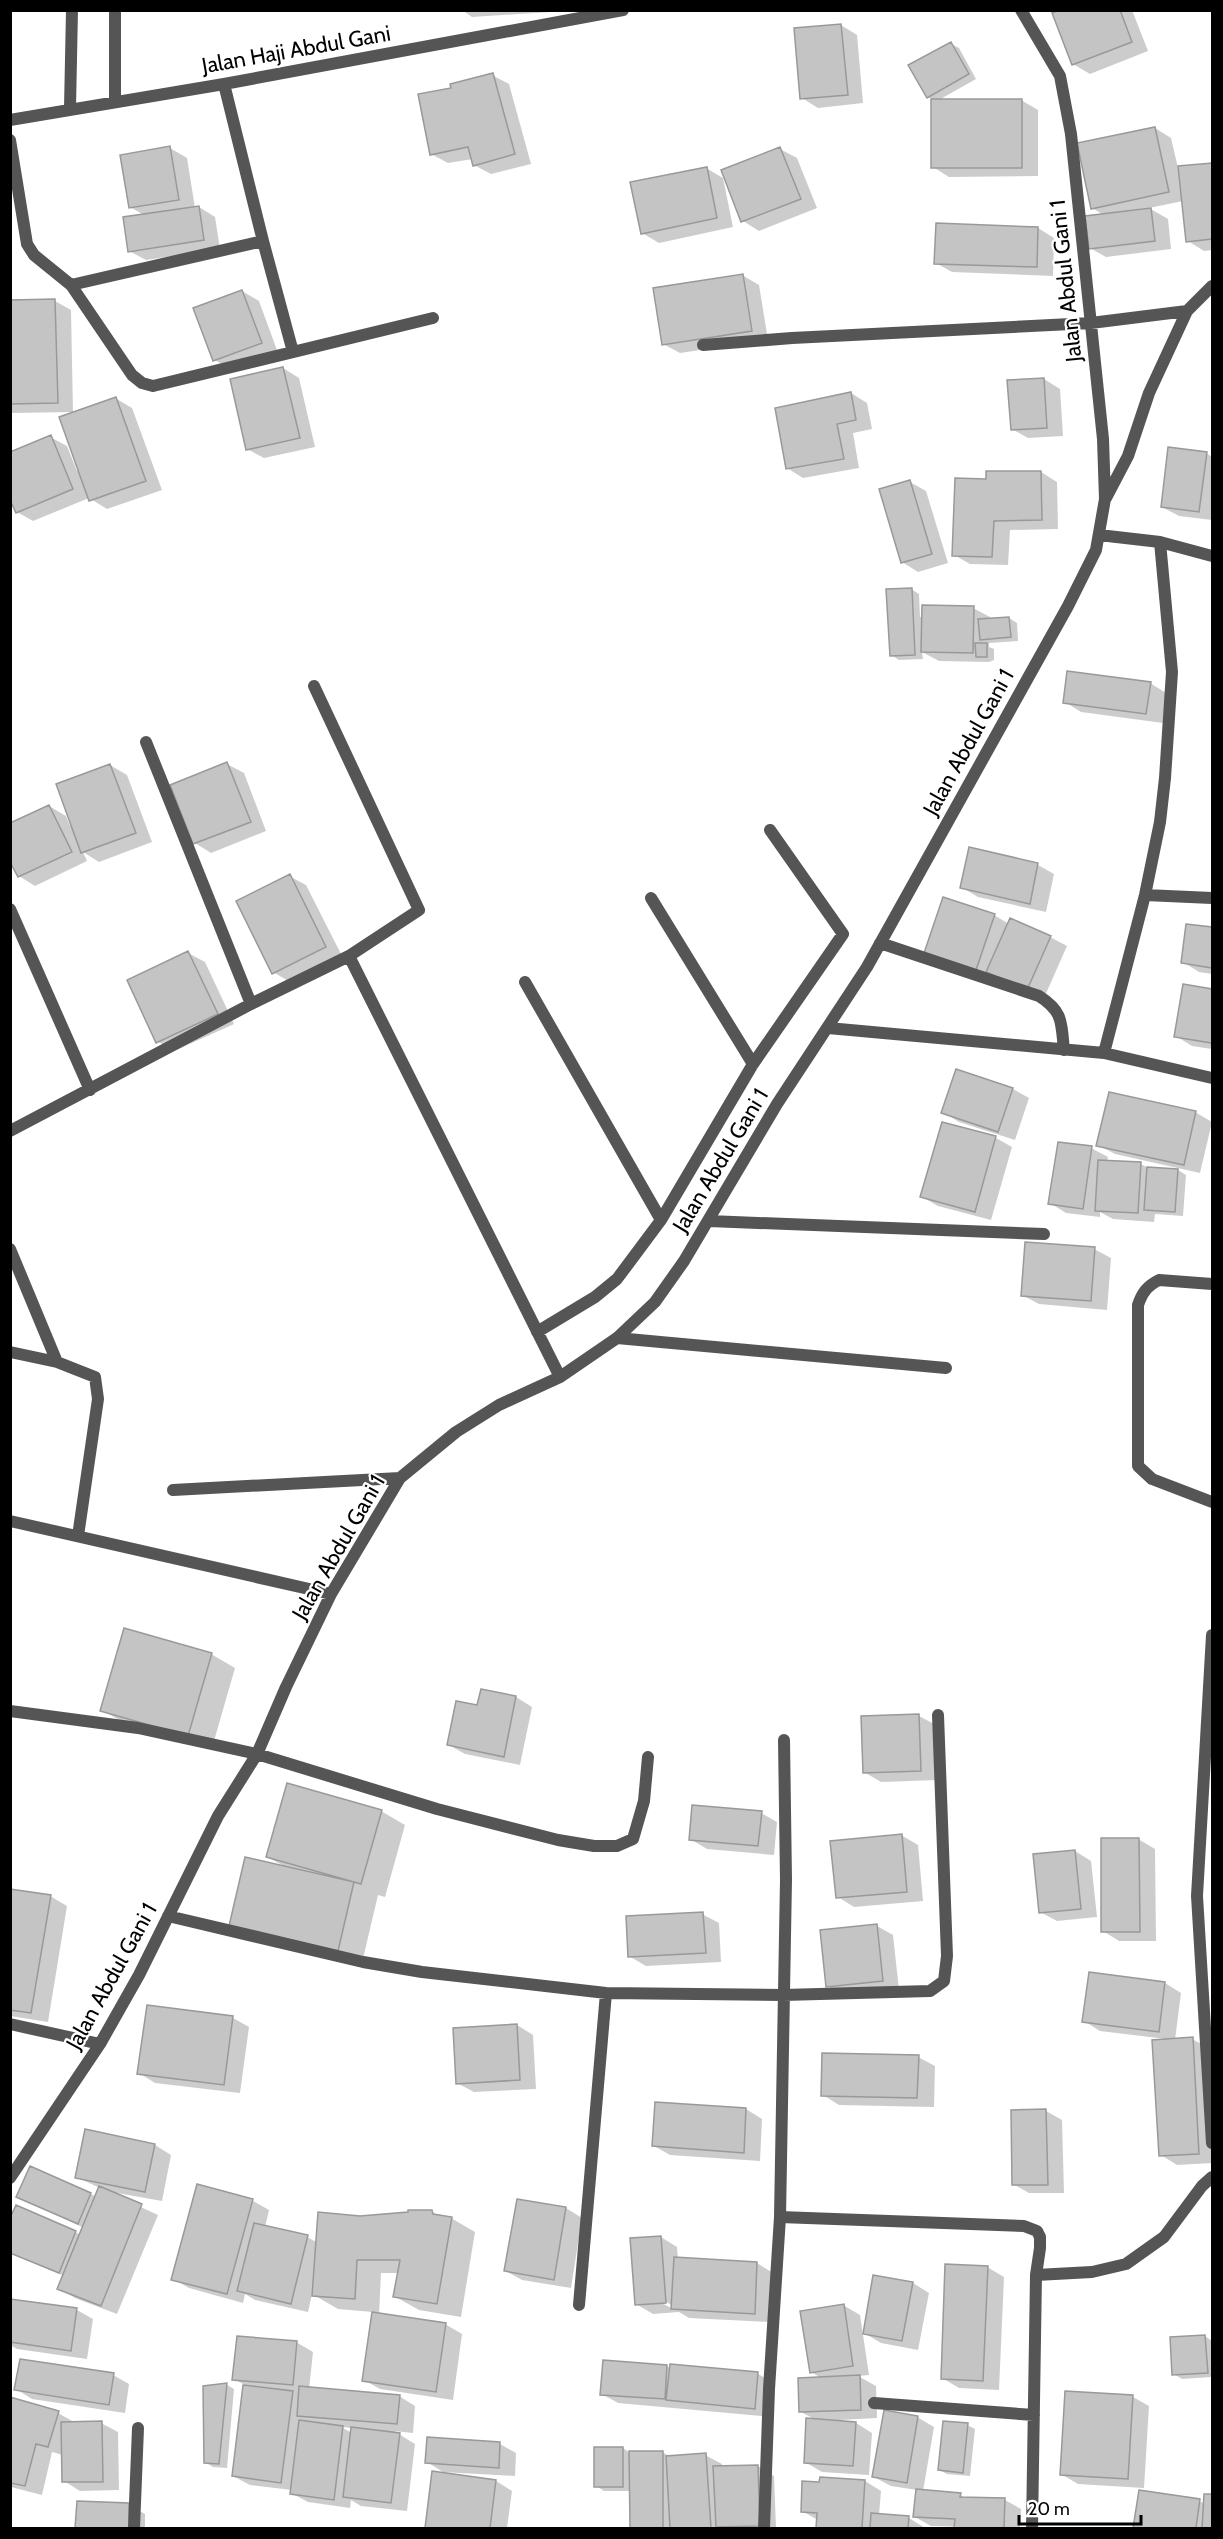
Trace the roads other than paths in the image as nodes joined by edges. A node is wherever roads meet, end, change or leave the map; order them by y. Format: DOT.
graph roads {
  1 [pos="72,10"];
  2 [pos="115,10"];
  3 [pos="623,10"];
  4 [pos="1021,10"];
  5 [pos="224,84"];
  6 [pos="115,101"];
  7 [pos="70,108"];
  8 [pos="10,120"];
  9 [pos="10,140"];
  10 [pos="263,241"];
  11 [pos="71,285"];
  12 [pos="1212,286"];
  13 [pos="1187,311"];
  14 [pos="433,318"];
  15 [pos="1090,323"];
  16 [pos="703,345"];
  17 [pos="293,352"];
  18 [pos="1105,499"];
  19 [pos="1099,535"];
  20 [pos="1160,542"];
  21 [pos="1212,556"];
  22 [pos="314,686"];
  23 [pos="146,742"];
  24 [pos="770,830"];
  25 [pos="1145,895"];
  26 [pos="651,898"];
  27 [pos="1212,898"];
  28 [pos="10,909"];
  29 [pos="880,943"];
  30 [pos="349,956"];
  31 [pos="525,982"];
  32 [pos="250,1004"];
  33 [pos="828,1028"];
  34 [pos="1064,1050"];
  35 [pos="1104,1053"];
  36 [pos="753,1064"];
  37 [pos="1212,1078"];
  38 [pos="90,1090"];
  39 [pos="10,1131"];
  40 [pos="660,1220"];
  41 [pos="709,1221"];
  42 [pos="1044,1234"];
  43 [pos="10,1249"];
  44 [pos="1212,1284"];
  45 [pos="537,1332"];
  46 [pos="617,1338"];
  47 [pos="10,1352"];
  48 [pos="57,1362"];
  49 [pos="946,1368"];
  50 [pos="560,1377"];
  51 [pos="400,1478"];
  52 [pos="173,1490"];
  53 [pos="1212,1502"];
  54 [pos="10,1521"];
  55 [pos="78,1536"];
  56 [pos="331,1594"];
  57 [pos="1212,1635"];
  58 [pos="1212,1662"];
  59 [pos="10,1711"];
  60 [pos="938,1715"];
  61 [pos="784,1740"];
  62 [pos="257,1754"];
  63 [pos="648,1757"];
  64 [pos="168,1916"];
  65 [pos="606,1993"];
  66 [pos="783,1995"];
  67 [pos="10,2024"];
  68 [pos="100,2044"];
  69 [pos="1212,2143"];
  70 [pos="10,2178"];
  71 [pos="1212,2178"];
  72 [pos="780,2217"];
  73 [pos="1036,2275"];
  74 [pos="579,2305"];
  75 [pos="874,2403"];
  76 [pos="1034,2415"];
  77 [pos="138,2428"];
  78 [pos="134,2529"];
  79 [pos="764,2529"];
  80 [pos="1032,2529"];
  1 -- 7 [label="street"];
  2 -- 6 [label="street"];
  3 -- 5 [label="street, Jalan Haji Abdul Gani"];
  4 -- 15 [label="street, Jalan Abdul Gani 1"];
  5 -- 6 [label="street, Jalan Haji Abdul Gani"];
  5 -- 10 [label="street"];
  6 -- 7 [label="street, Jalan Haji Abdul Gani"];
  7 -- 8 [label="street, Jalan Haji Abdul Gani"];
  9 -- 11 [label="street"];
  10 -- 11 [label="street"];
  10 -- 17 [label="street"];
  11 -- 17 [label="street"];
  12 -- 13 [label="street"];
  13 -- 15 [label="street"];
  13 -- 18 [label="street"];
  14 -- 17 [label="street"];
  15 -- 16 [label="street"];
  15 -- 18 [label="street, Jalan Abdul Gani 1"];
  18 -- 19 [label="street, Jalan Abdul Gani 1"];
  19 -- 20 [label="street"];
  19 -- 29 [label="street, Jalan Abdul Gani 1"];
  20 -- 21 [label="street"];
  20 -- 25 [label="street"];
  22 -- 30 [label="street"];
  23 -- 32 [label="street"];
  24 -- 36 [label="street"];
  25 -- 27 [label="street"];
  25 -- 35 [label="street"];
  26 -- 36 [label="street"];
  28 -- 38 [label="street"];
  29 -- 33 [label="street, Jalan Abdul Gani 1"];
  29 -- 34 [label="street"];
  30 -- 32 [label="street"];
  30 -- 45 [label="street"];
  31 -- 40 [label="street"];
  32 -- 38 [label="street"];
  33 -- 34 [label="street"];
  33 -- 41 [label="street, Jalan Abdul Gani 1"];
  34 -- 35 [label="street"];
  35 -- 37 [label="street"];
  36 -- 40 [label="street"];
  38 -- 39 [label="street"];
  40 -- 45 [label="street"];
  41 -- 42 [label="street"];
  41 -- 46 [label="street, Jalan Abdul Gani 1"];
  43 -- 48 [label="street"];
  44 -- 53 [label="street"];
  45 -- 50 [label="street"];
  46 -- 49 [label="street"];
  46 -- 50 [label="street, Jalan Abdul Gani 1"];
  47 -- 48 [label="street"];
  48 -- 55 [label="street"];
  50 -- 51 [label="street, Jalan Abdul Gani 1"];
  51 -- 52 [label="street"];
  51 -- 56 [label="street, Jalan Abdul Gani 1"];
  54 -- 55 [label="street"];
  55 -- 56 [label="street"];
  56 -- 62 [label="street, Jalan Abdul Gani 1"];
  57 -- 58 [label="street"];
  58 -- 69 [label="street"];
  59 -- 62 [label="street"];
  60 -- 66 [label="street"];
  61 -- 66 [label="street"];
  62 -- 63 [label="street"];
  62 -- 64 [label="street, Jalan Abdul Gani 1"];
  64 -- 65 [label="street"];
  64 -- 68 [label="street, Jalan Abdul Gani 1"];
  65 -- 66 [label="street"];
  65 -- 74 [label="street"];
  66 -- 72 [label="street"];
  67 -- 68 [label="street"];
  68 -- 70 [label="street, Jalan Abdul Gani 1"];
  71 -- 73 [label="street"];
  72 -- 73 [label="street"];
  72 -- 79 [label="street"];
  73 -- 76 [label="street"];
  75 -- 76 [label="street"];
  76 -- 80 [label="street"];
  77 -- 78 [label="street"];
}
